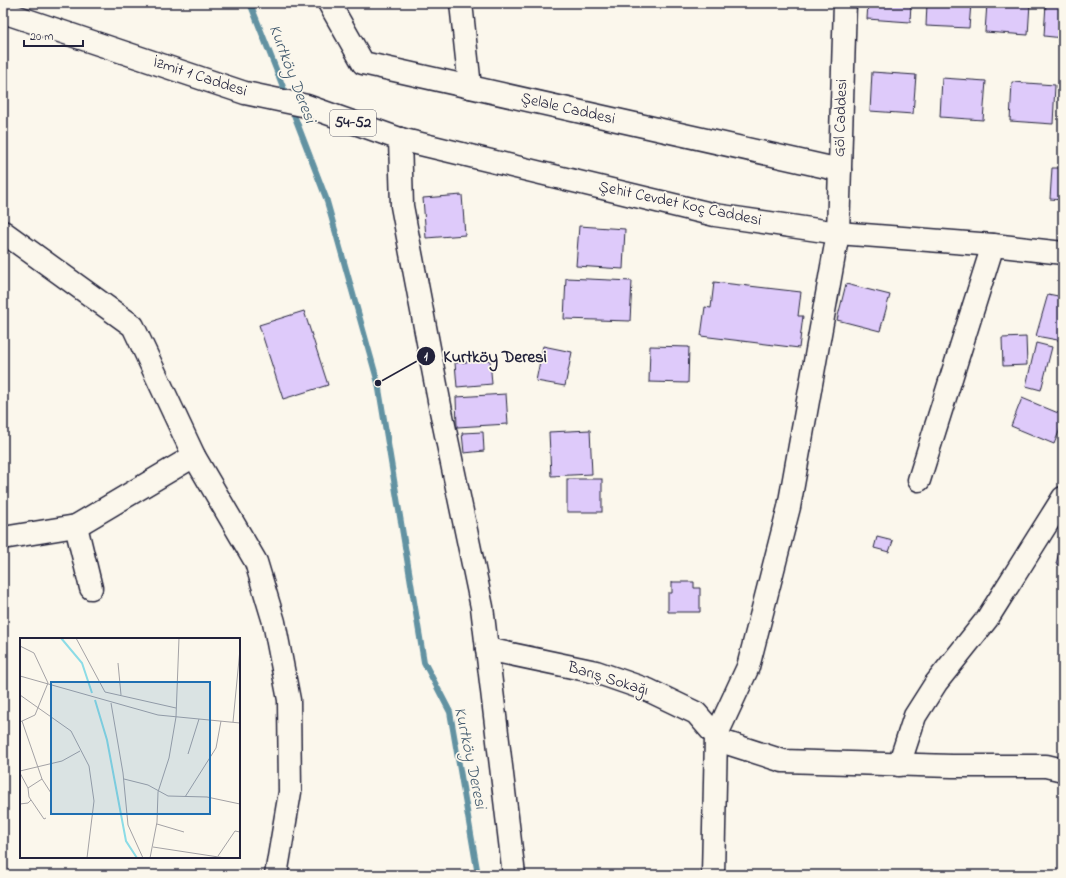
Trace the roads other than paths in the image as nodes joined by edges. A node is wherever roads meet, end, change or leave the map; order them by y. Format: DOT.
graph roads {
  1 [pos="329,3"];
  2 [pos="461,3"];
  3 [pos="845,3"];
  4 [pos="3,12"];
  5 [pos="470,87"];
  6 [pos="307,106"];
  7 [pos="400,139"];
  8 [pos="840,170"];
  9 [pos="3,232"];
  10 [pos="838,233"];
  11 [pos="993,245"];
  12 [pos="1063,253"];
  13 [pos="194,456"];
  14 [pos="919,480"];
  15 [pos="1063,498"];
  16 [pos="76,526"];
  17 [pos="3,538"];
  18 [pos="91,588"];
  19 [pos="487,649"];
  20 [pos="716,736"];
  21 [pos="899,765"];
  22 [pos="1063,770"];
  23 [pos="276,875"];
  24 [pos="514,875"];
  25 [pos="713,875"];
  1 -- 5 [label="street, Şelale Caddesi"];
  2 -- 5 [label="street"];
  3 -- 8 [label="street, Göl Caddesi"];
  4 -- 6 [label="street, İzmit 1 Caddesi / 54-52"];
  5 -- 8 [label="street, Şelale Caddesi"];
  6 -- 7 [label="street, Şehit Cevdet Koç Caddesi / 54-52"];
  7 -- 10 [label="street, Şehit Cevdet Koç Caddesi / 54-52"];
  7 -- 19 [label="street"];
  8 -- 10 [label="street, Göl Caddesi"];
  9 -- 13 [label="street"];
  10 -- 11 [label="street, Şehit Cevdet Koç Caddesi / 54-52"];
  10 -- 20 [label="street, Göl Caddesi"];
  11 -- 12 [label="street, Şehit Cevdet Koç Caddesi / 54-52"];
  11 -- 14 [label="street"];
  13 -- 16 [label="street"];
  13 -- 23 [label="street"];
  15 -- 21 [label="street"];
  16 -- 17 [label="street"];
  16 -- 18 [label="street"];
  19 -- 20 [label="street, Barış Sokağı"];
  19 -- 24 [label="street"];
  20 -- 21 [label="street"];
  20 -- 25 [label="street"];
  21 -- 22 [label="street"];
}
